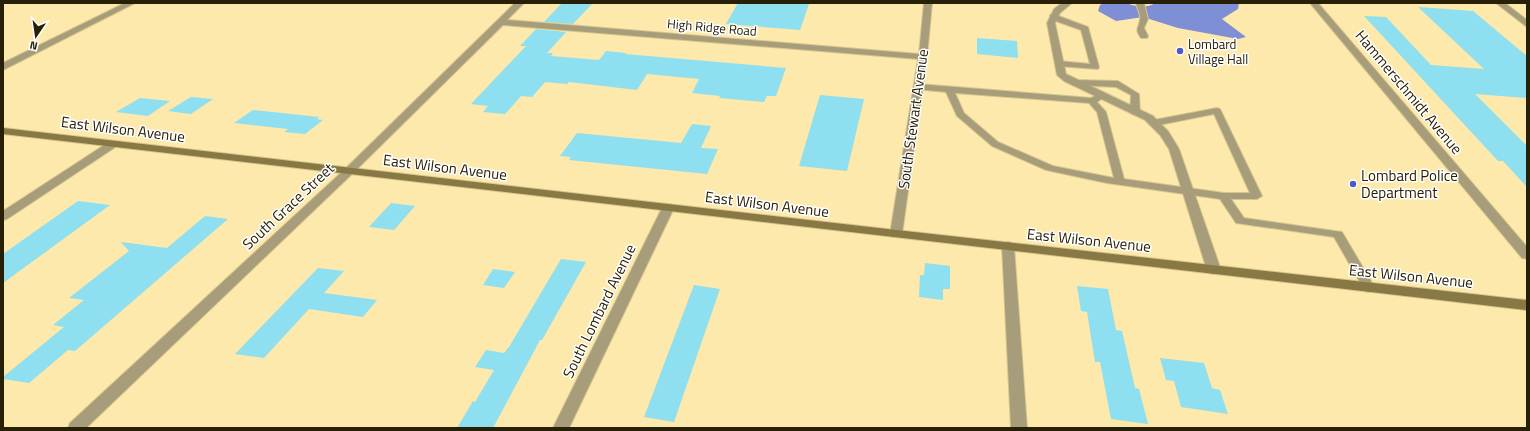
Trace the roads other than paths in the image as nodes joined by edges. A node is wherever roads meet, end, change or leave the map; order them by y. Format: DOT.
graph roads {
  1 [pos="131,3"];
  2 [pos="520,3"];
  3 [pos="928,3"];
  4 [pos="1068,3"];
  5 [pos="1314,3"];
  6 [pos="1500,3"];
  7 [pos="1140,4"];
  8 [pos="1053,17"];
  9 [pos="499,22"];
  10 [pos="1527,24"];
  11 [pos="1144,36"];
  12 [pos="923,58"];
  13 [pos="1059,64"];
  14 [pos="3,67"];
  15 [pos="1075,83"];
  16 [pos="918,87"];
  17 [pos="950,90"];
  18 [pos="1102,96"];
  19 [pos="1092,101"];
  20 [pos="1135,112"];
  21 [pos="1154,123"];
  22 [pos="3,131"];
  23 [pos="113,144"];
  24 [pos="348,172"];
  25 [pos="1120,182"];
  26 [pos="1189,192"];
  27 [pos="1224,196"];
  28 [pos="668,208"];
  29 [pos="3,216"];
  30 [pos="896,234"];
  31 [pos="1008,246"];
  32 [pos="1527,255"];
  33 [pos="1214,270"];
  34 [pos="1368,288"];
  35 [pos="1527,305"];
  36 [pos="76,428"];
  37 [pos="561,428"];
  38 [pos="1019,428"];
  1 -- 14 [label="street"];
  2 -- 9 [label="street, South Grace Street"];
  3 -- 12 [label="street, South Stewart Avenue"];
  4 -- 8 [label="street"];
  5 -- 32 [label="street, Hammerschmidt Avenue"];
  6 -- 10 [label="street"];
  7 -- 11 [label="lane"];
  8 -- 13 [label="street"];
  8 -- 13 [label="lane"];
  9 -- 12 [label="street, High Ridge Road"];
  9 -- 24 [label="street, South Grace Street"];
  12 -- 16 [label="street, South Stewart Avenue"];
  13 -- 15 [label="street"];
  15 -- 18 [label="street"];
  15 -- 20 [label="lane"];
  16 -- 17 [label="lane"];
  16 -- 30 [label="street, South Stewart Avenue"];
  17 -- 19 [label="lane"];
  17 -- 25 [label="lane"];
  18 -- 19 [label="lane"];
  18 -- 20 [label="street"];
  19 -- 25 [label="lane"];
  20 -- 21 [label="street"];
  21 -- 26 [label="street"];
  21 -- 27 [label="lane"];
  22 -- 23 [label="street, East Wilson Avenue"];
  23 -- 24 [label="street, East Wilson Avenue"];
  23 -- 29 [label="street"];
  24 -- 28 [label="street, East Wilson Avenue"];
  24 -- 36 [label="street, South Grace Street"];
  25 -- 26 [label="lane"];
  26 -- 27 [label="lane"];
  26 -- 33 [label="street"];
  27 -- 34 [label="lane"];
  28 -- 30 [label="street, East Wilson Avenue"];
  28 -- 37 [label="street, South Lombard Avenue"];
  30 -- 31 [label="street, East Wilson Avenue"];
  31 -- 33 [label="street, East Wilson Avenue"];
  31 -- 38 [label="street"];
  33 -- 34 [label="street, East Wilson Avenue"];
  34 -- 35 [label="street, East Wilson Avenue"];
}
